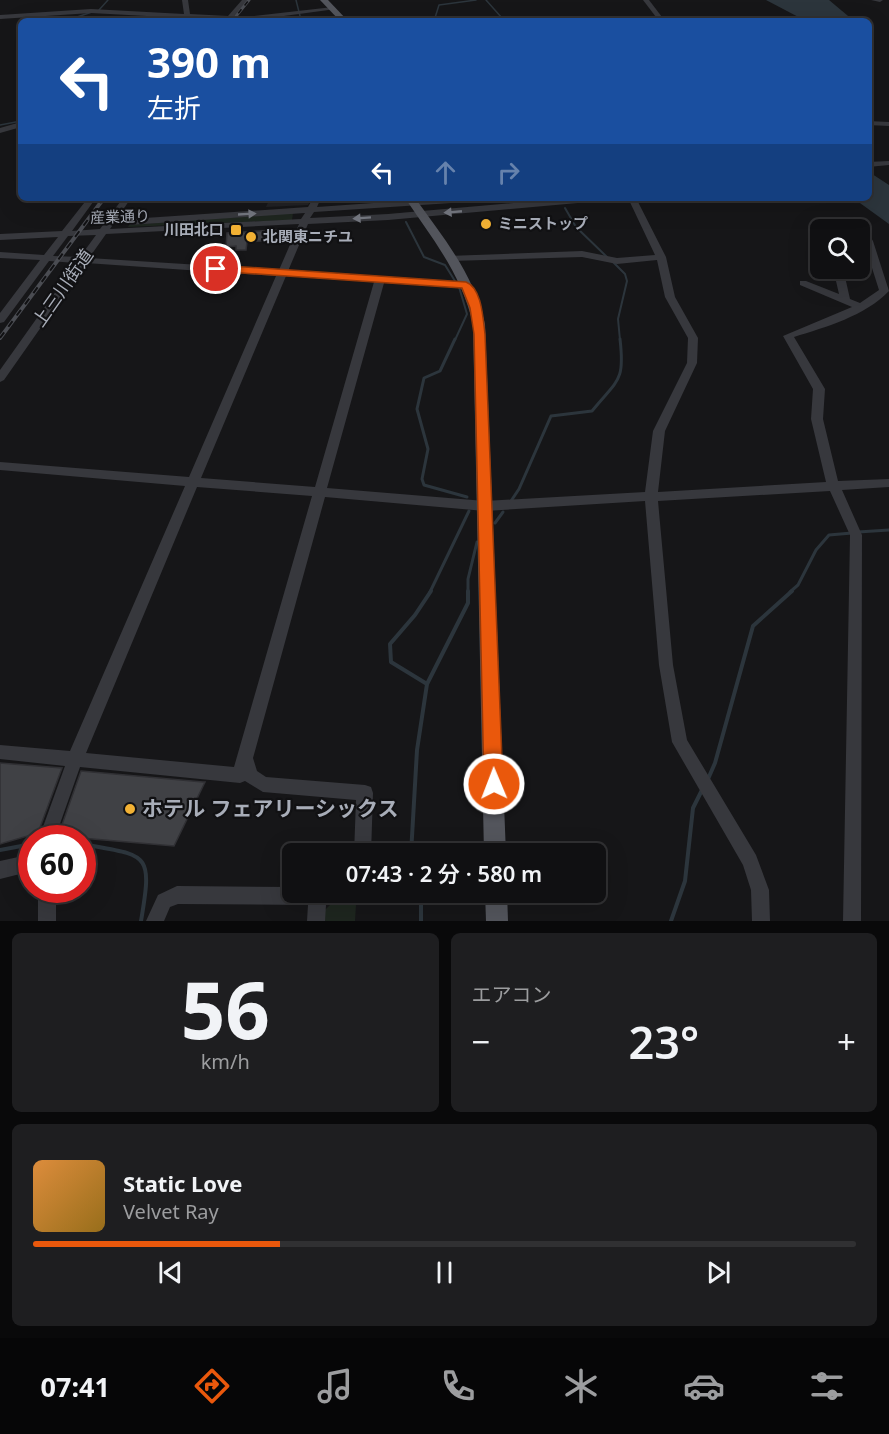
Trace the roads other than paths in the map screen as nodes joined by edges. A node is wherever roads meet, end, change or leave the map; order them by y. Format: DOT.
graph roads {
  1 [pos="185,0"];
  2 [pos="244,0"];
  3 [pos="324,0"];
  4 [pos="646,0"];
  5 [pos="874,0"];
  6 [pos="880,0"];
  7 [pos="333,9"];
  8 [pos="0,17"];
  9 [pos="177,18"];
  10 [pos="188,18"];
  11 [pos="230,18"];
  12 [pos="254,18"];
  13 [pos="341,18"];
  14 [pos="660,18"];
  15 [pos="872,123"];
  16 [pos="889,124"];
  17 [pos="18,125"];
  18 [pos="1,129"];
  19 [pos="90,201"];
  20 [pos="125,201"];
  21 [pos="315,201"];
  22 [pos="453,201"];
  23 [pos="521,201"];
  24 [pos="634,201"];
  25 [pos="415,205"];
  26 [pos="307,216"];
  27 [pos="106,227"];
  28 [pos="0,230"];
  29 [pos="68,230"];
  30 [pos="0,237"];
  31 [pos="870,247"];
  32 [pos="0,255"];
  33 [pos="662,257"];
  34 [pos="48,258"];
  35 [pos="451,258"];
  36 [pos="83,260"];
  37 [pos="283,273"];
  38 [pos="380,279"];
  39 [pos="841,279"];
  40 [pos="803,283"];
  41 [pos="466,285"];
  42 [pos="846,300"];
  43 [pos="861,308"];
  44 [pos="0,320"];
  45 [pos="0,378"];
  46 [pos="0,466"];
  47 [pos="194,482"];
  48 [pos="889,483"];
  49 [pos="833,485"];
  50 [pos="320,493"];
  51 [pos="651,498"];
  52 [pos="485,506"];
  53 [pos="0,752"];
  54 [pos="75,759"];
  55 [pos="245,759"];
  56 [pos="52,825"];
  57 [pos="363,843"];
  58 [pos="495,843"];
  59 [pos="18,866"];
  60 [pos="0,870"];
  61 [pos="282,896"];
  62 [pos="47,903"];
  63 [pos="317,903"];
  64 [pos="496,903"];
  65 [pos="47,921"];
  66 [pos="155,921"];
  67 [pos="316,921"];
  68 [pos="497,921"];
  69 [pos="761,921"];
  70 [pos="852,921"];
  1 -- 10 [label="street"];
  2 -- 11 [label="street"];
  3 -- 7 [label="main road"];
  4 -- 14 [label="street"];
  5 -- 6 [label="street"];
  7 -- 12 [label="street"];
  7 -- 13 [label="main road"];
  8 -- 9 [label="street"];
  15 -- 16 [label="street"];
  17 -- 18 [label="street"];
  19 -- 29 [label="street"];
  20 -- 27 [label="street, 上三川街道"];
  21 -- 26 [label="street"];
  22 -- 25 [label="street"];
  23 -- 25 [label="street, one-way"];
  24 -- 33 [label="street"];
  25 -- 26 [label="street, 産業通り"];
  25 -- 35 [label="main road"];
  26 -- 27 [label="street, 産業通り"];
  26 -- 37 [label="street"];
  27 -- 29 [label="street, 産業通り"];
  27 -- 36 [label="street, 上三川街道"];
  28 -- 29 [label="street, 産業通り"];
  29 -- 30 [label="street, 産業通り"];
  29 -- 34 [label="street"];
  31 -- 43 [label="street"];
  32 -- 34 [label="street"];
  33 -- 35 [label="street"];
  33 -- 51 [label="street"];
  34 -- 36 [label="street"];
  34 -- 44 [label="street"];
  35 -- 41 [label="main road"];
  36 -- 37 [label="street"];
  36 -- 45 [label="street, 上三川街道"];
  37 -- 38 [label="street"];
  37 -- 47 [label="street"];
  38 -- 41 [label="street"];
  38 -- 50 [label="street"];
  39 -- 42 [label="street"];
  40 -- 42 [label="street"];
  41 -- 52 [label="main road"];
  42 -- 43 [label="street"];
  43 -- 49 [label="street"];
  46 -- 47 [label="street"];
  47 -- 50 [label="street"];
  47 -- 54 [label="street"];
  48 -- 49 [label="street"];
  49 -- 51 [label="street"];
  49 -- 70 [label="street"];
  50 -- 52 [label="street"];
  50 -- 55 [label="street"];
  51 -- 52 [label="street"];
  51 -- 69 [label="street"];
  52 -- 58 [label="main road"];
  53 -- 54 [label="street"];
  54 -- 55 [label="street"];
  54 -- 56 [label="street"];
  55 -- 57 [label="street"];
  59 -- 60 [label="street"];
  61 -- 66 [label="street"];
  62 -- 65 [label="street"];
  63 -- 67 [label="street"];
  64 -- 68 [label="main road"];
}
